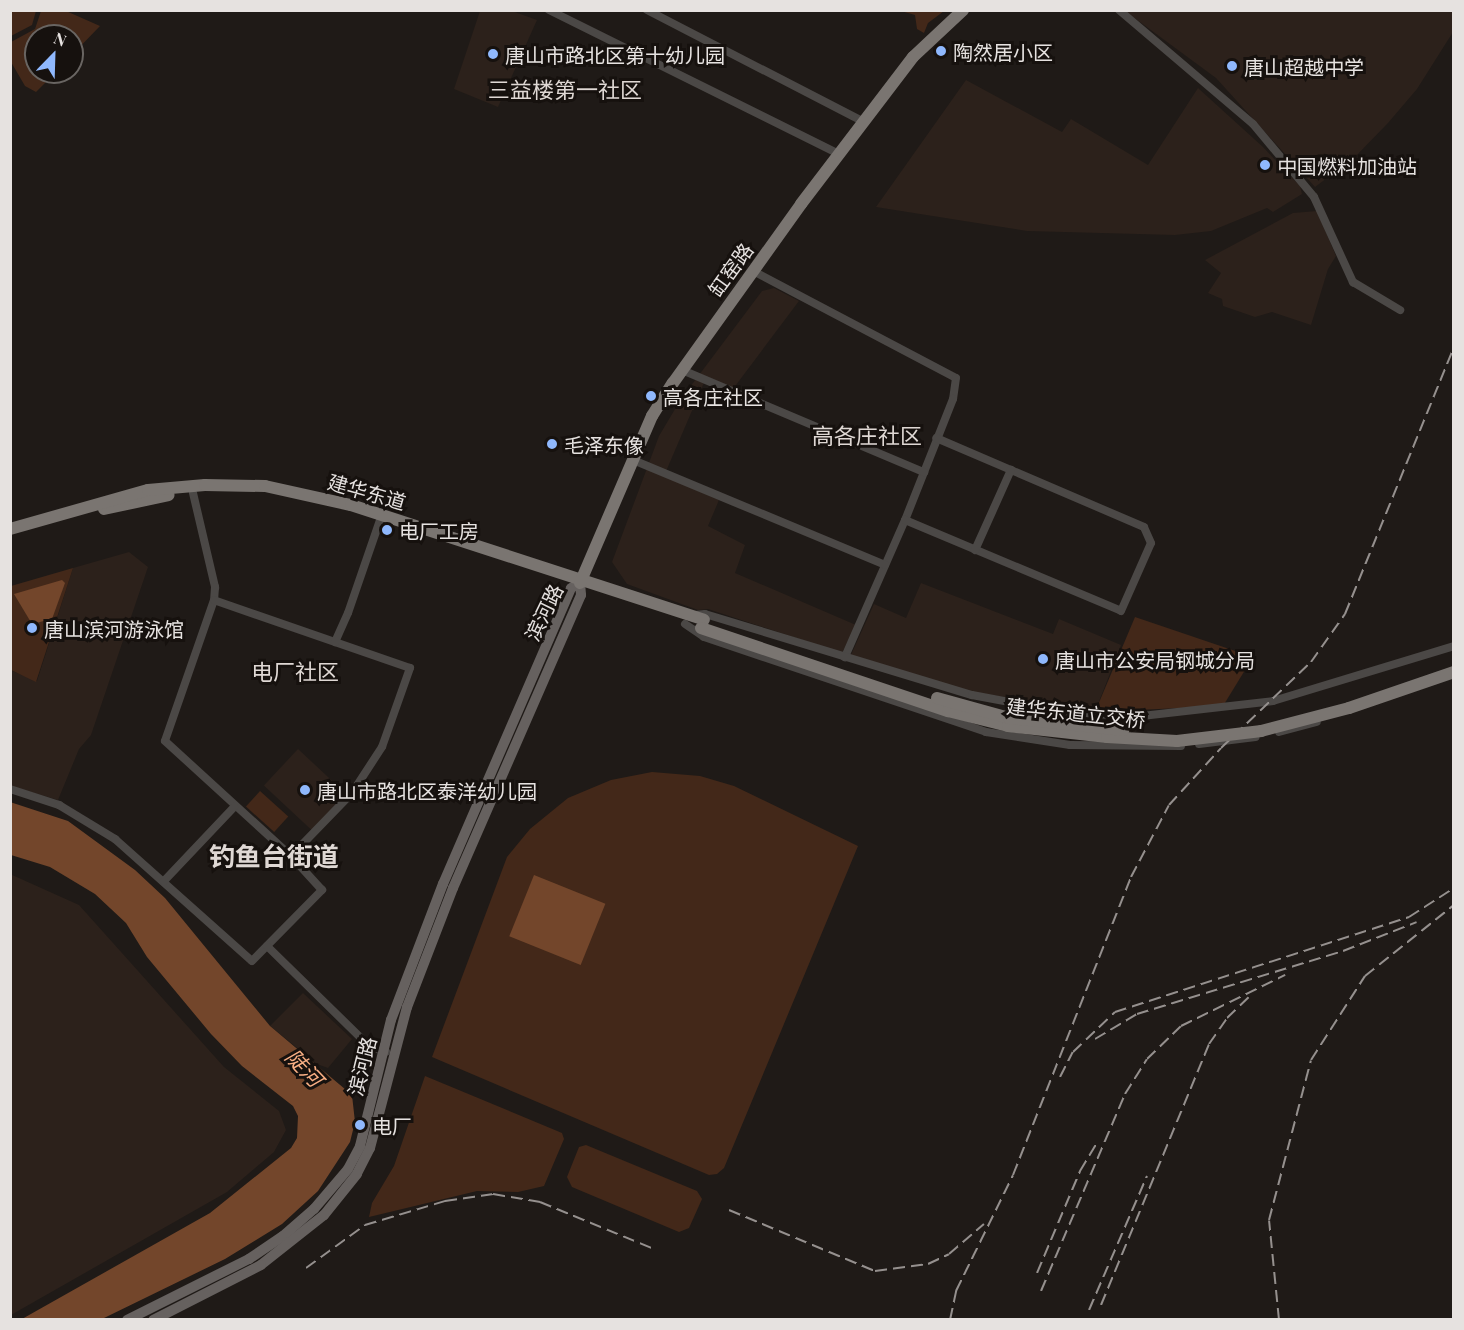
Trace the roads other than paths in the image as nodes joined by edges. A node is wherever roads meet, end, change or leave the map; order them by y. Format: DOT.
graph roads {
  1 [pos="646,10"];
  2 [pos="963,10"];
  3 [pos="1119,10"];
  4 [pos="550,11"];
  5 [pos="864,122"];
  6 [pos="839,154"];
  7 [pos="753,271"];
  8 [pos="1400,310"];
  9 [pos="682,370"];
  10 [pos="936,438"];
  11 [pos="633,460"];
  12 [pos="1011,470"];
  13 [pos="924,472"];
  14 [pos="193,493"];
  15 [pos="380,520"];
  16 [pos="905,520"];
  17 [pos="10,529"];
  18 [pos="10,537"];
  19 [pos="975,550"];
  20 [pos="885,565"];
  21 [pos="578,587"];
  22 [pos="214,600"];
  23 [pos="686,620"];
  24 [pos="702,624"];
  25 [pos="335,642"];
  26 [pos="1454,646"];
  27 [pos="845,657"];
  28 [pos="1454,665"];
  29 [pos="1454,672"];
  30 [pos="1454,677"];
  31 [pos="10,789"];
  32 [pos="234,807"];
  33 [pos="291,856"];
  34 [pos="164,881"];
  35 [pos="267,946"];
  36 [pos="389,1053"];
  37 [pos="127,1320"];
  38 [pos="153,1320"];
  1 -- 5 [label="street"];
  2 -- 5 [label="main road, 缸窑路"];
  3 -- 8 [label="street"];
  4 -- 6 [label="street"];
  5 -- 6 [label="main road, 缸窑路"];
  6 -- 7 [label="main road, 缸窑路"];
  7 -- 9 [label="main road, 缸窑路"];
  7 -- 10 [label="street"];
  9 -- 11 [label="main road, 缸窑路"];
  9 -- 13 [label="street"];
  10 -- 12 [label="street"];
  10 -- 13 [label="street"];
  11 -- 20 [label="street"];
  11 -- 21 [label="main road, 缸窑路"];
  12 -- 19 [label="street"];
  12 -- 19 [label="street"];
  13 -- 16 [label="street"];
  14 -- 15 [label="main road, 建华东道"];
  14 -- 18 [label="main road, 建华东道"];
  14 -- 22 [label="street"];
  15 -- 21 [label="main road, 建华东道"];
  15 -- 25 [label="street"];
  16 -- 19 [label="street"];
  16 -- 20 [label="street"];
  17 -- 21 [label="main road, 建华东道"];
  20 -- 27 [label="street"];
  21 -- 23 [label="main road, 建华东道"];
  21 -- 36 [label="main road, 滨河路"];
  22 -- 25 [label="street"];
  22 -- 32 [label="street"];
  23 -- 24 [label="main road, 建华东道"];
  23 -- 27 [label="street"];
  23 -- 30 [label="street"];
  24 -- 28 [label="main road, 建华东道立交桥, bridge"];
  24 -- 29 [label="main road, 建华东道立交桥, bridge"];
  25 -- 33 [label="street"];
  26 -- 27 [label="street"];
  31 -- 34 [label="street"];
  32 -- 33 [label="street"];
  32 -- 34 [label="street"];
  33 -- 35 [label="street"];
  34 -- 35 [label="street"];
  35 -- 36 [label="street"];
  36 -- 37 [label="main road, 滨河路"];
  36 -- 38 [label="main road, 滨河路"];
}
